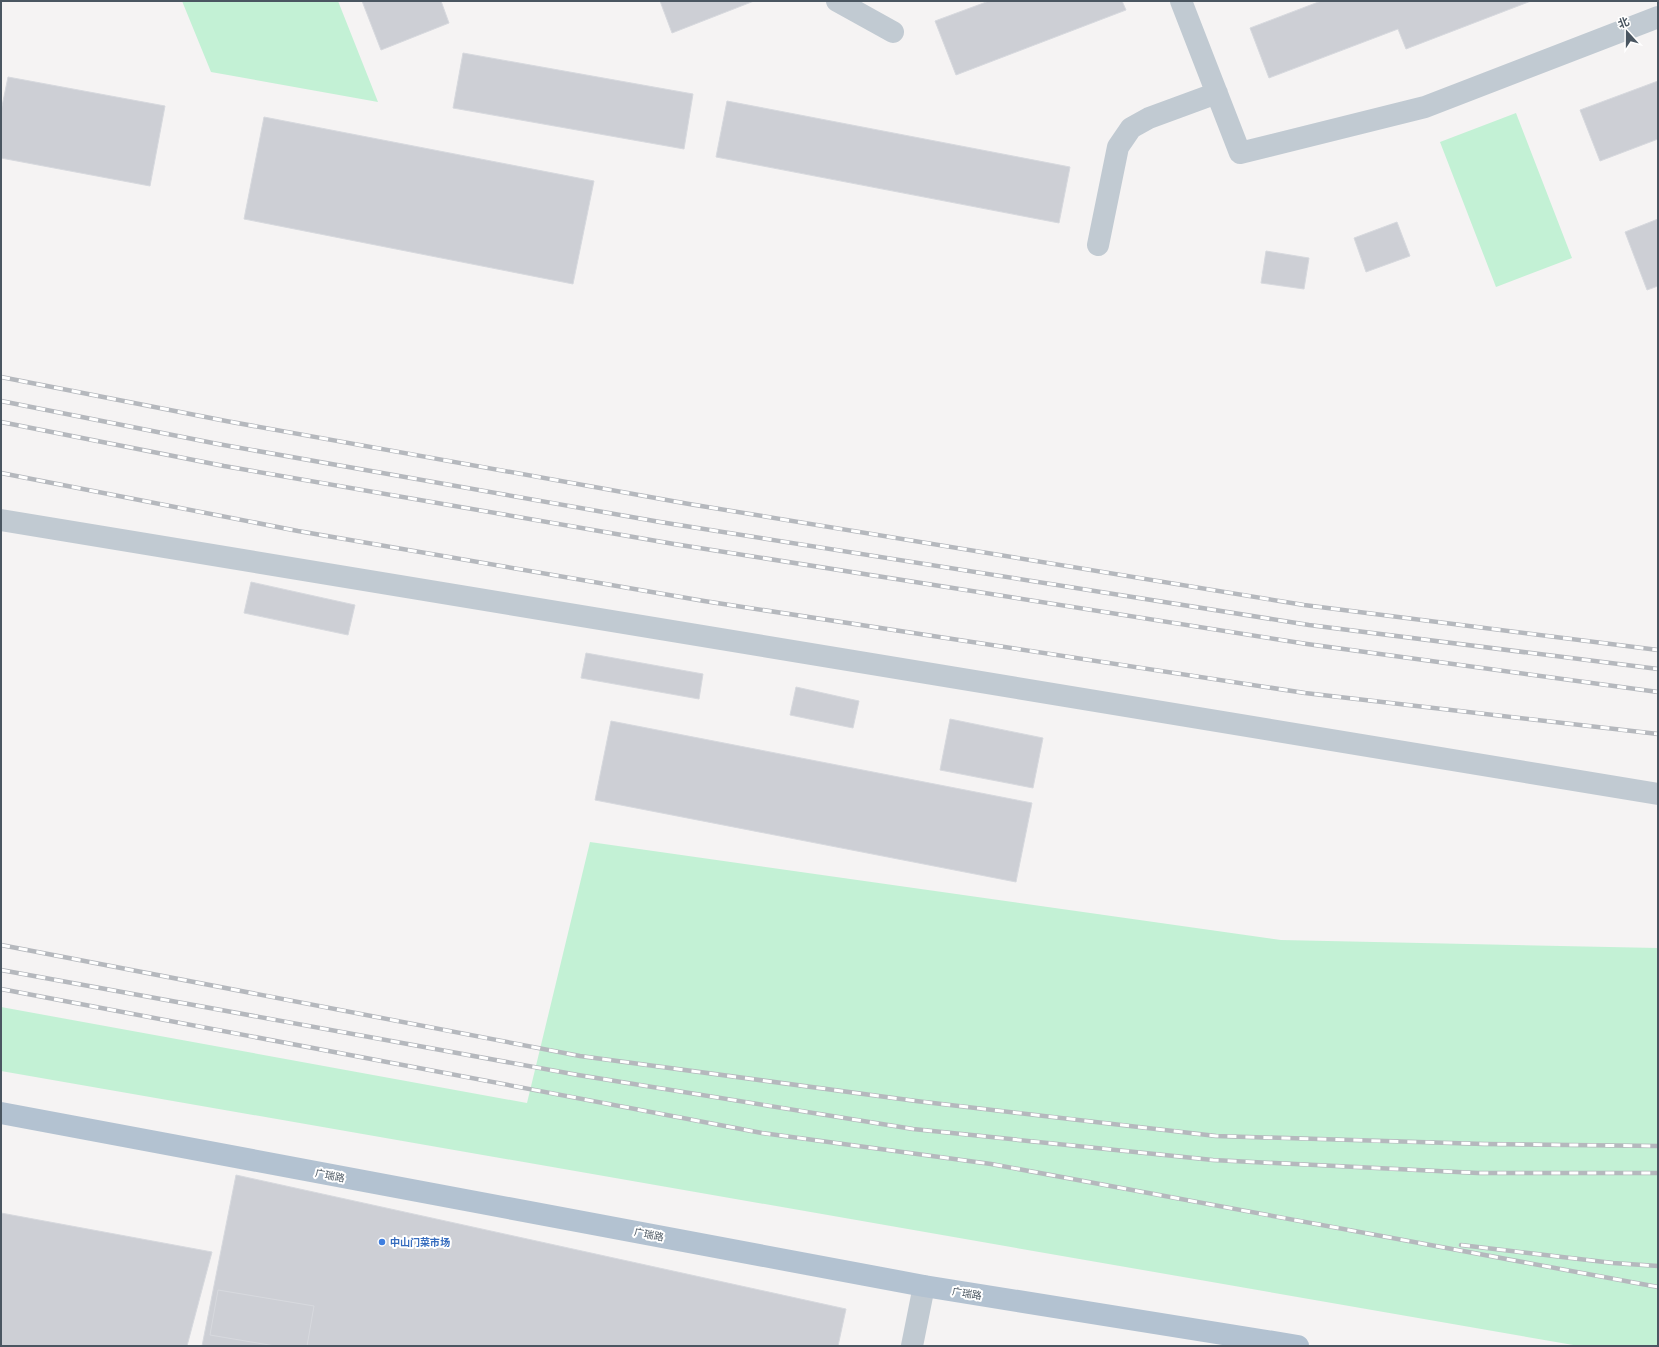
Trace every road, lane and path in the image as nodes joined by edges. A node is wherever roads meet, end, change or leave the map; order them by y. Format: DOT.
graph roads {
  1 [pos="837,1"];
  2 [pos="1181,1"];
  3 [pos="1658,17"];
  4 [pos="893,32"];
  5 [pos="1217,93"];
  6 [pos="1098,245"];
  7 [pos="1,520"];
  8 [pos="1658,794"];
  9 [pos="1,1113"];
  10 [pos="924,1286"];
  11 [pos="912,1346"];
  12 [pos="1298,1346"];
  1 -- 4 [label="street"];
  2 -- 5 [label="street"];
  3 -- 5 [label="street"];
  5 -- 6 [label="street"];
  7 -- 8 [label="street"];
  9 -- 10 [label="main road, 广瑞路"];
  10 -- 11 [label="street"];
  10 -- 12 [label="main road, 广瑞路"];
}
